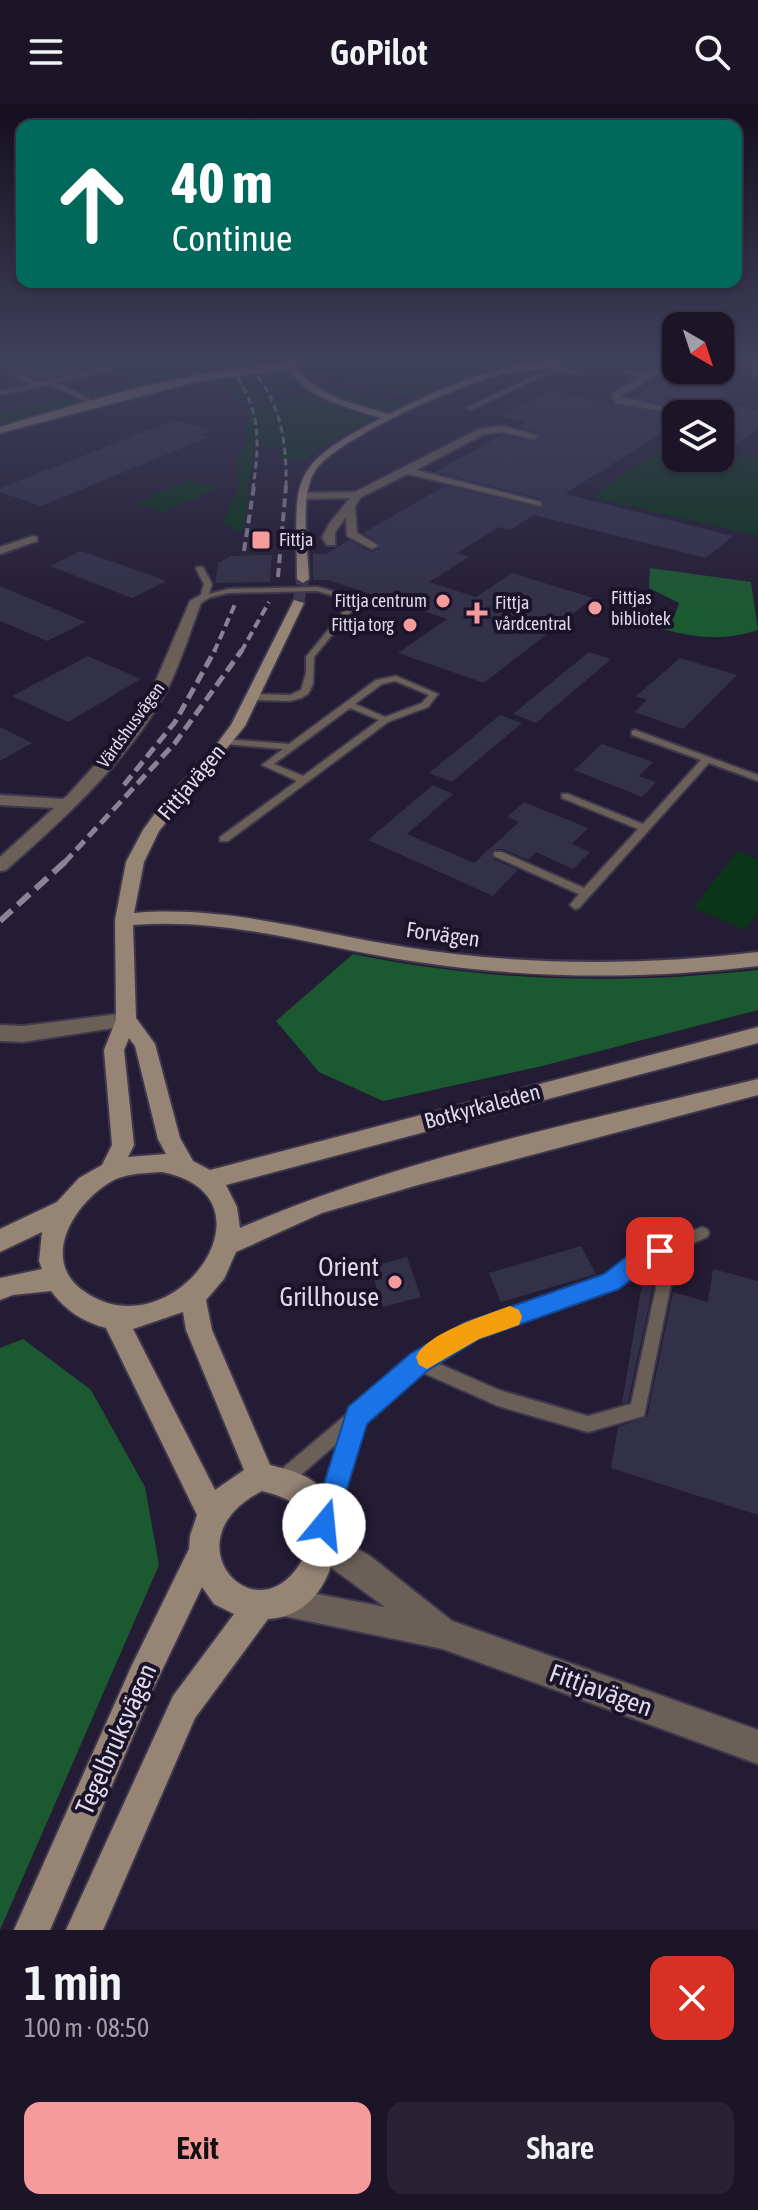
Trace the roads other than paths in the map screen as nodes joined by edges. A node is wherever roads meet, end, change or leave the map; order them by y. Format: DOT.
graph roads {
  1 [pos="337,445"];
  2 [pos="454,445"];
  3 [pos="436,446"];
  4 [pos="448,448"];
  5 [pos="407,471"];
  6 [pos="357,495"];
  7 [pos="303,496"];
  8 [pos="537,504"];
  9 [pos="351,508"];
  10 [pos="33,539"];
  11 [pos="331,543"];
  12 [pos="372,546"];
  13 [pos="0,551"];
  14 [pos="200,569"];
  15 [pos="303,579"];
  16 [pos="204,597"];
  17 [pos="298,603"];
  18 [pos="253,697"];
  19 [pos="350,705"];
  20 [pos="385,720"];
  21 [pos="635,733"];
  22 [pos="226,741"];
  23 [pos="292,747"];
  24 [pos="707,759"];
  25 [pos="758,778"];
  26 [pos="304,780"];
  27 [pos="565,796"];
  28 [pos="0,800"];
  29 [pos="67,804"];
  30 [pos="642,827"];
  31 [pos="224,839"];
  32 [pos="498,854"];
  33 [pos="0,866"];
  34 [pos="586,893"];
  35 [pos="575,905"];
  36 [pos="124,920"];
  37 [pos="758,959"];
  38 [pos="126,1020"];
  39 [pos="0,1033"];
  40 [pos="758,1035"];
  41 [pos="758,1087"];
  42 [pos="184,1167"];
  43 [pos="110,1171"];
  44 [pos="207,1180"];
  45 [pos="63,1210"];
  46 [pos="702,1233"];
  47 [pos="0,1241"];
  48 [pos="228,1244"];
  49 [pos="639,1260"];
  50 [pos="55,1279"];
  51 [pos="0,1289"];
  52 [pos="192,1295"];
  53 [pos="114,1318"];
  54 [pos="419,1363"];
  55 [pos="356,1416"];
  56 [pos="272,1478"];
  57 [pos="212,1514"];
  58 [pos="324,1535"];
  59 [pos="204,1551"];
  60 [pos="270,1604"];
  61 [pos="443,1633"];
  62 [pos="758,1747"];
  63 [pos="32,1930"];
  64 [pos="84,1930"];
  1 -- 7 [label="street"];
  2 -- 4 [label="street"];
  3 -- 4 [label="lane"];
  4 -- 5 [label="street"];
  5 -- 6 [label="street"];
  5 -- 8 [label="street"];
  6 -- 7 [label="street"];
  6 -- 9 [label="street"];
  7 -- 15 [label="street"];
  9 -- 11 [label="street"];
  9 -- 12 [label="street"];
  10 -- 13 [label="street"];
  14 -- 16 [label="lane"];
  16 -- 18 [label="lane"];
  16 -- 29 [label="street, Värdshusvägen"];
  17 -- 18 [label="street, Fittjavägen"];
  18 -- 22 [label="street, Fittjavägen"];
  19 -- 20 [label="lane"];
  19 -- 20 [label="lane"];
  19 -- 23 [label="lane"];
  20 -- 26 [label="lane"];
  21 -- 24 [label="lane"];
  22 -- 23 [label="lane"];
  22 -- 36 [label="street, Fittjavägen"];
  23 -- 26 [label="lane"];
  24 -- 25 [label="lane"];
  24 -- 30 [label="lane"];
  26 -- 31 [label="lane"];
  27 -- 30 [label="lane"];
  28 -- 29 [label="street"];
  29 -- 33 [label="street, Värdshusvägen"];
  30 -- 34 [label="lane"];
  32 -- 34 [label="lane"];
  34 -- 35 [label="lane"];
  36 -- 37 [label="street, Forvägen"];
  36 -- 38 [label="street, Fittjavägen"];
  38 -- 39 [label="street"];
  38 -- 42 [label="street"];
  38 -- 43 [label="street, Fittjavägen"];
  40 -- 44 [label="street, Botkyrkaleden"];
  41 -- 48 [label="street"];
  42 -- 43 [label="street"];
  42 -- 44 [label="street"];
  43 -- 45 [label="street"];
  44 -- 48 [label="street"];
  45 -- 47 [label="street"];
  45 -- 50 [label="street"];
  46 -- 49 [label="lane"];
  48 -- 52 [label="street"];
  49 -- 54 [label="lane"];
  49 -- 54 [label="lane"];
  50 -- 51 [label="street"];
  50 -- 53 [label="street"];
  52 -- 53 [label="street"];
  52 -- 56 [label="street"];
  53 -- 57 [label="street"];
  54 -- 55 [label="lane"];
  55 -- 56 [label="lane"];
  55 -- 58 [label="lane"];
  56 -- 57 [label="street"];
  56 -- 58 [label="street"];
  57 -- 59 [label="street"];
  58 -- 60 [label="street"];
  58 -- 61 [label="street, Fittjavägen"];
  59 -- 60 [label="street"];
  59 -- 63 [label="street, Tegelbruksvägen"];
  60 -- 61 [label="street, Fittjavägen"];
  60 -- 64 [label="street, Tegelbruksvägen"];
  61 -- 62 [label="street, Fittjavägen"];
}
